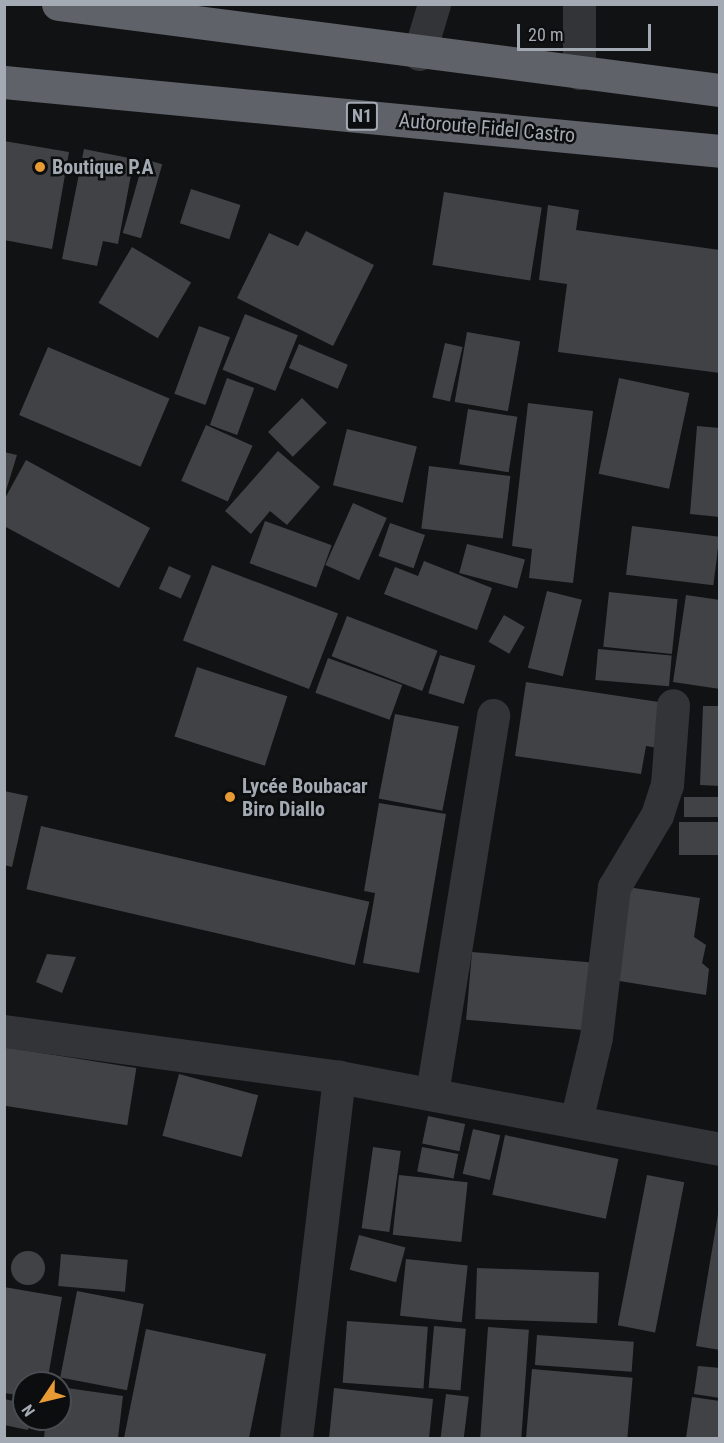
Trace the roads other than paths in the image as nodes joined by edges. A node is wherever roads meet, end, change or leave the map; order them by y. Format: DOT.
graph roads {
  1 [pos="58,4"];
  2 [pos="434,4"];
  3 [pos="579,4"];
  4 [pos="419,54"];
  5 [pos="579,74"];
  6 [pos="4,82"];
  7 [pos="720,90"];
  8 [pos="720,150"];
  9 [pos="673,705"];
  10 [pos="493,715"];
  11 [pos="4,1031"];
  12 [pos="339,1077"];
  13 [pos="432,1093"];
  14 [pos="576,1121"];
  15 [pos="720,1149"];
  16 [pos="296,1438"];
  1 -- 4 [label="highway"];
  2 -- 4 [label="street"];
  3 -- 5 [label="street"];
  4 -- 5 [label="highway"];
  5 -- 7 [label="highway"];
  6 -- 8 [label="highway, Autoroute Fidel Castro / N1"];
  9 -- 14 [label="street"];
  10 -- 13 [label="street"];
  11 -- 12 [label="street"];
  12 -- 13 [label="street"];
  12 -- 16 [label="street"];
  13 -- 14 [label="street"];
  14 -- 15 [label="street"];
}
